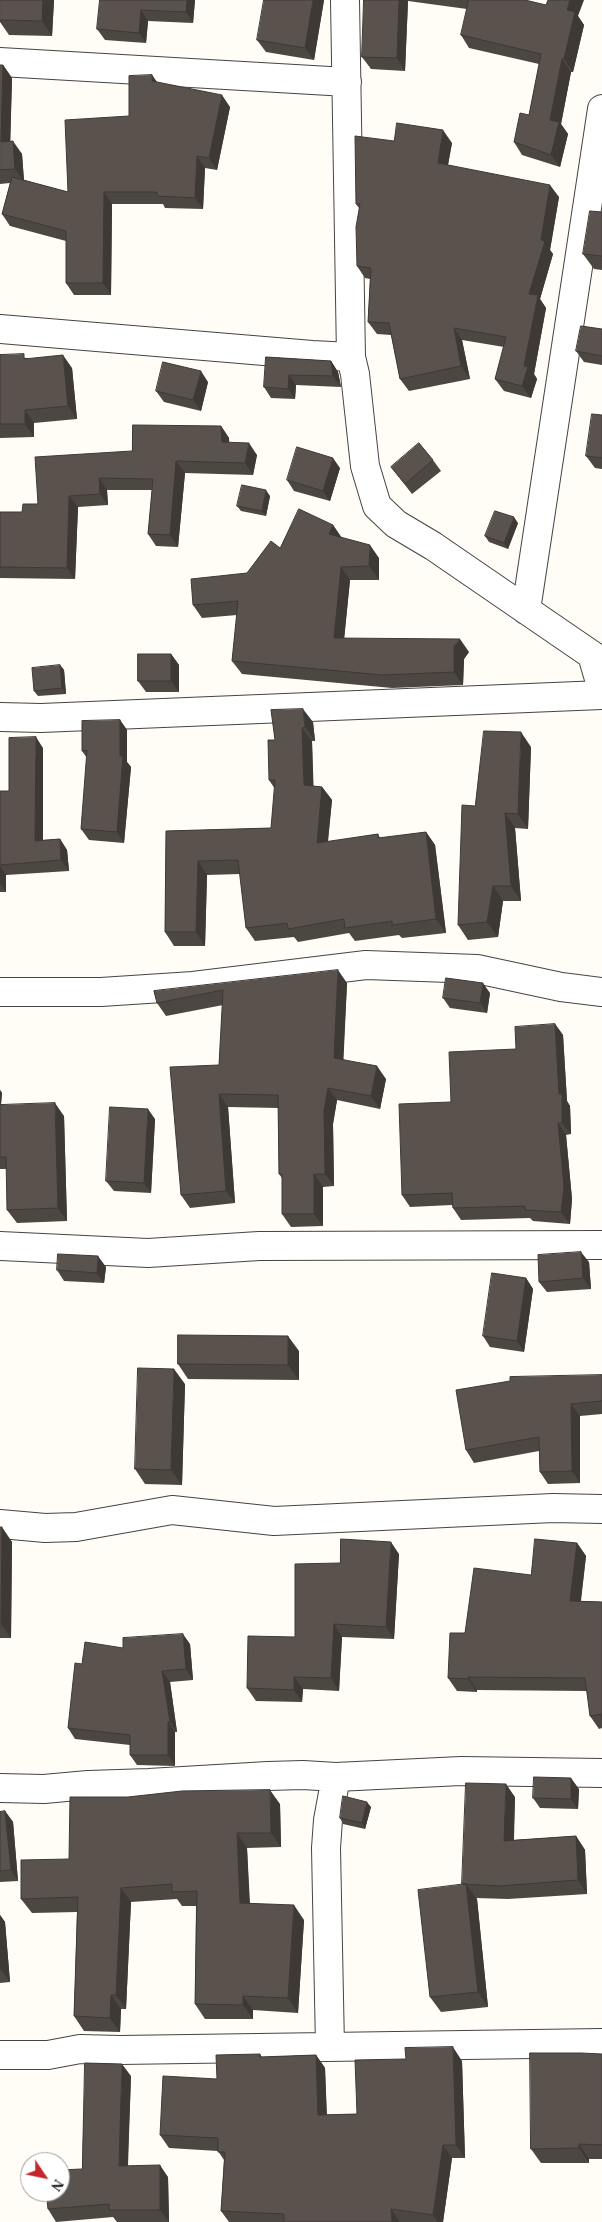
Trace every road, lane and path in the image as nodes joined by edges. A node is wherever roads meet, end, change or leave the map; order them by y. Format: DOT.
graph roads {
  1 [pos="346,0"];
  2 [pos="0,62"];
  3 [pos="347,82"];
  4 [pos="602,109"];
  5 [pos="0,329"];
  6 [pos="351,357"];
  7 [pos="526,610"];
  8 [pos="602,689"];
  9 [pos="602,695"];
  10 [pos="0,718"];
  11 [pos="0,992"];
  12 [pos="602,992"];
  13 [pos="602,1245"];
  14 [pos="0,1246"];
  15 [pos="602,1509"];
  16 [pos="0,1524"];
  17 [pos="602,1773"];
  18 [pos="336,1777"];
  19 [pos="0,1788"];
  20 [pos="602,2043"];
  21 [pos="330,2047"];
  22 [pos="0,2055"];
  1 -- 3 [label="street"];
  2 -- 3 [label="street"];
  3 -- 6 [label="street"];
  4 -- 7 [label="street"];
  5 -- 6 [label="street"];
  6 -- 7 [label="street"];
  7 -- 8 [label="street"];
  9 -- 10 [label="street"];
  11 -- 12 [label="street"];
  13 -- 14 [label="street"];
  15 -- 16 [label="street"];
  17 -- 18 [label="street"];
  18 -- 19 [label="street"];
  18 -- 21 [label="street"];
  20 -- 21 [label="street"];
  21 -- 22 [label="street"];
}
